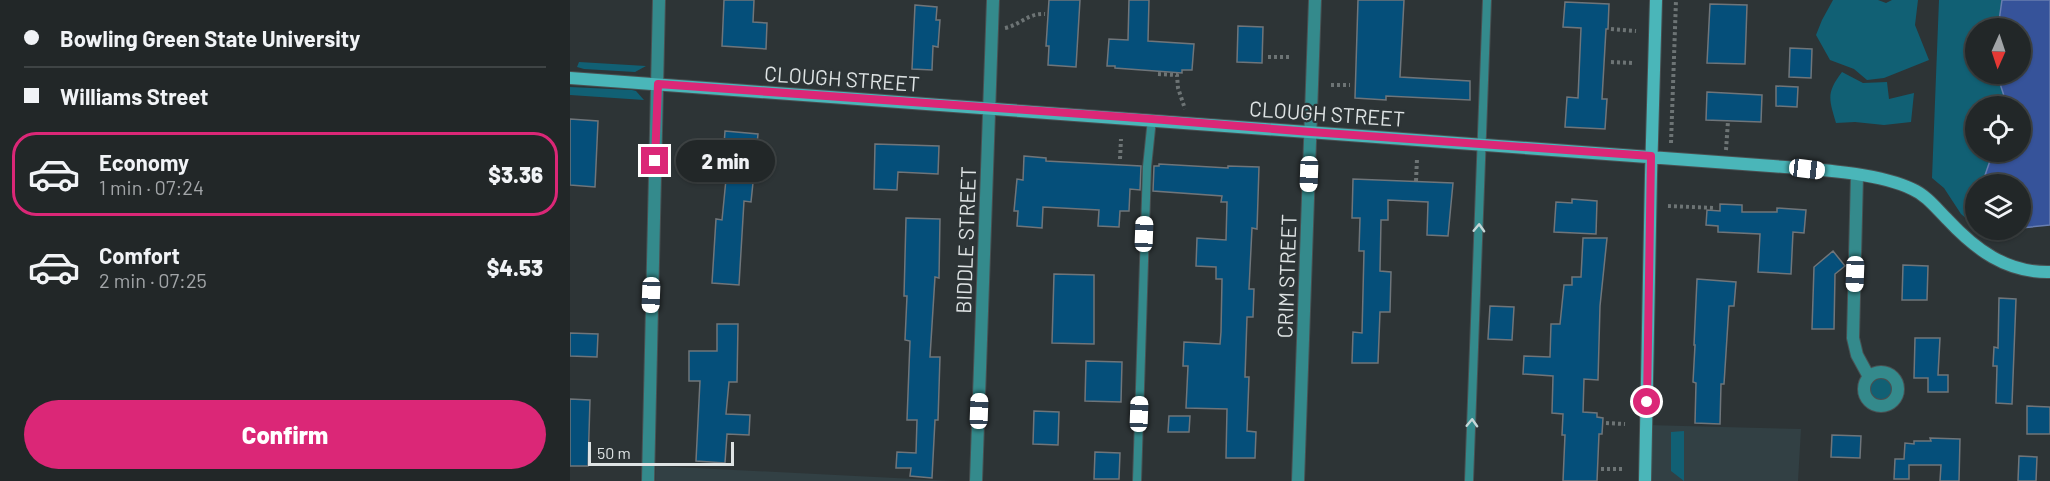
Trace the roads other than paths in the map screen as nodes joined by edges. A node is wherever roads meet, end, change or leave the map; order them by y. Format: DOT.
graph roads {
  1 [pos="659,0"];
  2 [pos="993,0"];
  3 [pos="1315,0"];
  4 [pos="1487,0"];
  5 [pos="1656,0"];
  6 [pos="570,78"];
  7 [pos="658,84"];
  8 [pos="990,108"];
  9 [pos="1152,119"];
  10 [pos="1311,132"];
  11 [pos="1482,144"];
  12 [pos="1651,156"];
  13 [pos="1857,175"];
  14 [pos="2050,272"];
  15 [pos="1869,377"];
  16 [pos="648,481"];
  17 [pos="976,481"];
  18 [pos="1137,481"];
  19 [pos="1298,481"];
  20 [pos="1469,481"];
  21 [pos="1645,481"];
  1 -- 7 [label="street"];
  2 -- 8 [label="street, BIDDLE STREET"];
  3 -- 10 [label="street, CRIM STREET"];
  4 -- 11 [label="lane"];
  5 -- 12 [label="street"];
  6 -- 7 [label="street, CLOUGH STREET"];
  7 -- 8 [label="street, CLOUGH STREET"];
  7 -- 16 [label="street"];
  8 -- 9 [label="street, CLOUGH STREET"];
  8 -- 17 [label="street, BIDDLE STREET"];
  9 -- 10 [label="street, CLOUGH STREET"];
  9 -- 18 [label="lane"];
  10 -- 11 [label="street, CLOUGH STREET"];
  10 -- 19 [label="street, CRIM STREET"];
  11 -- 12 [label="street, CLOUGH STREET"];
  20 -- 11 [label="lane, one-way"];
  12 -- 13 [label="street, CLOUGH STREET"];
  12 -- 21 [label="street"];
  13 -- 14 [label="street, CLOUGH STREET"];
  13 -- 15 [label="street"];
}
